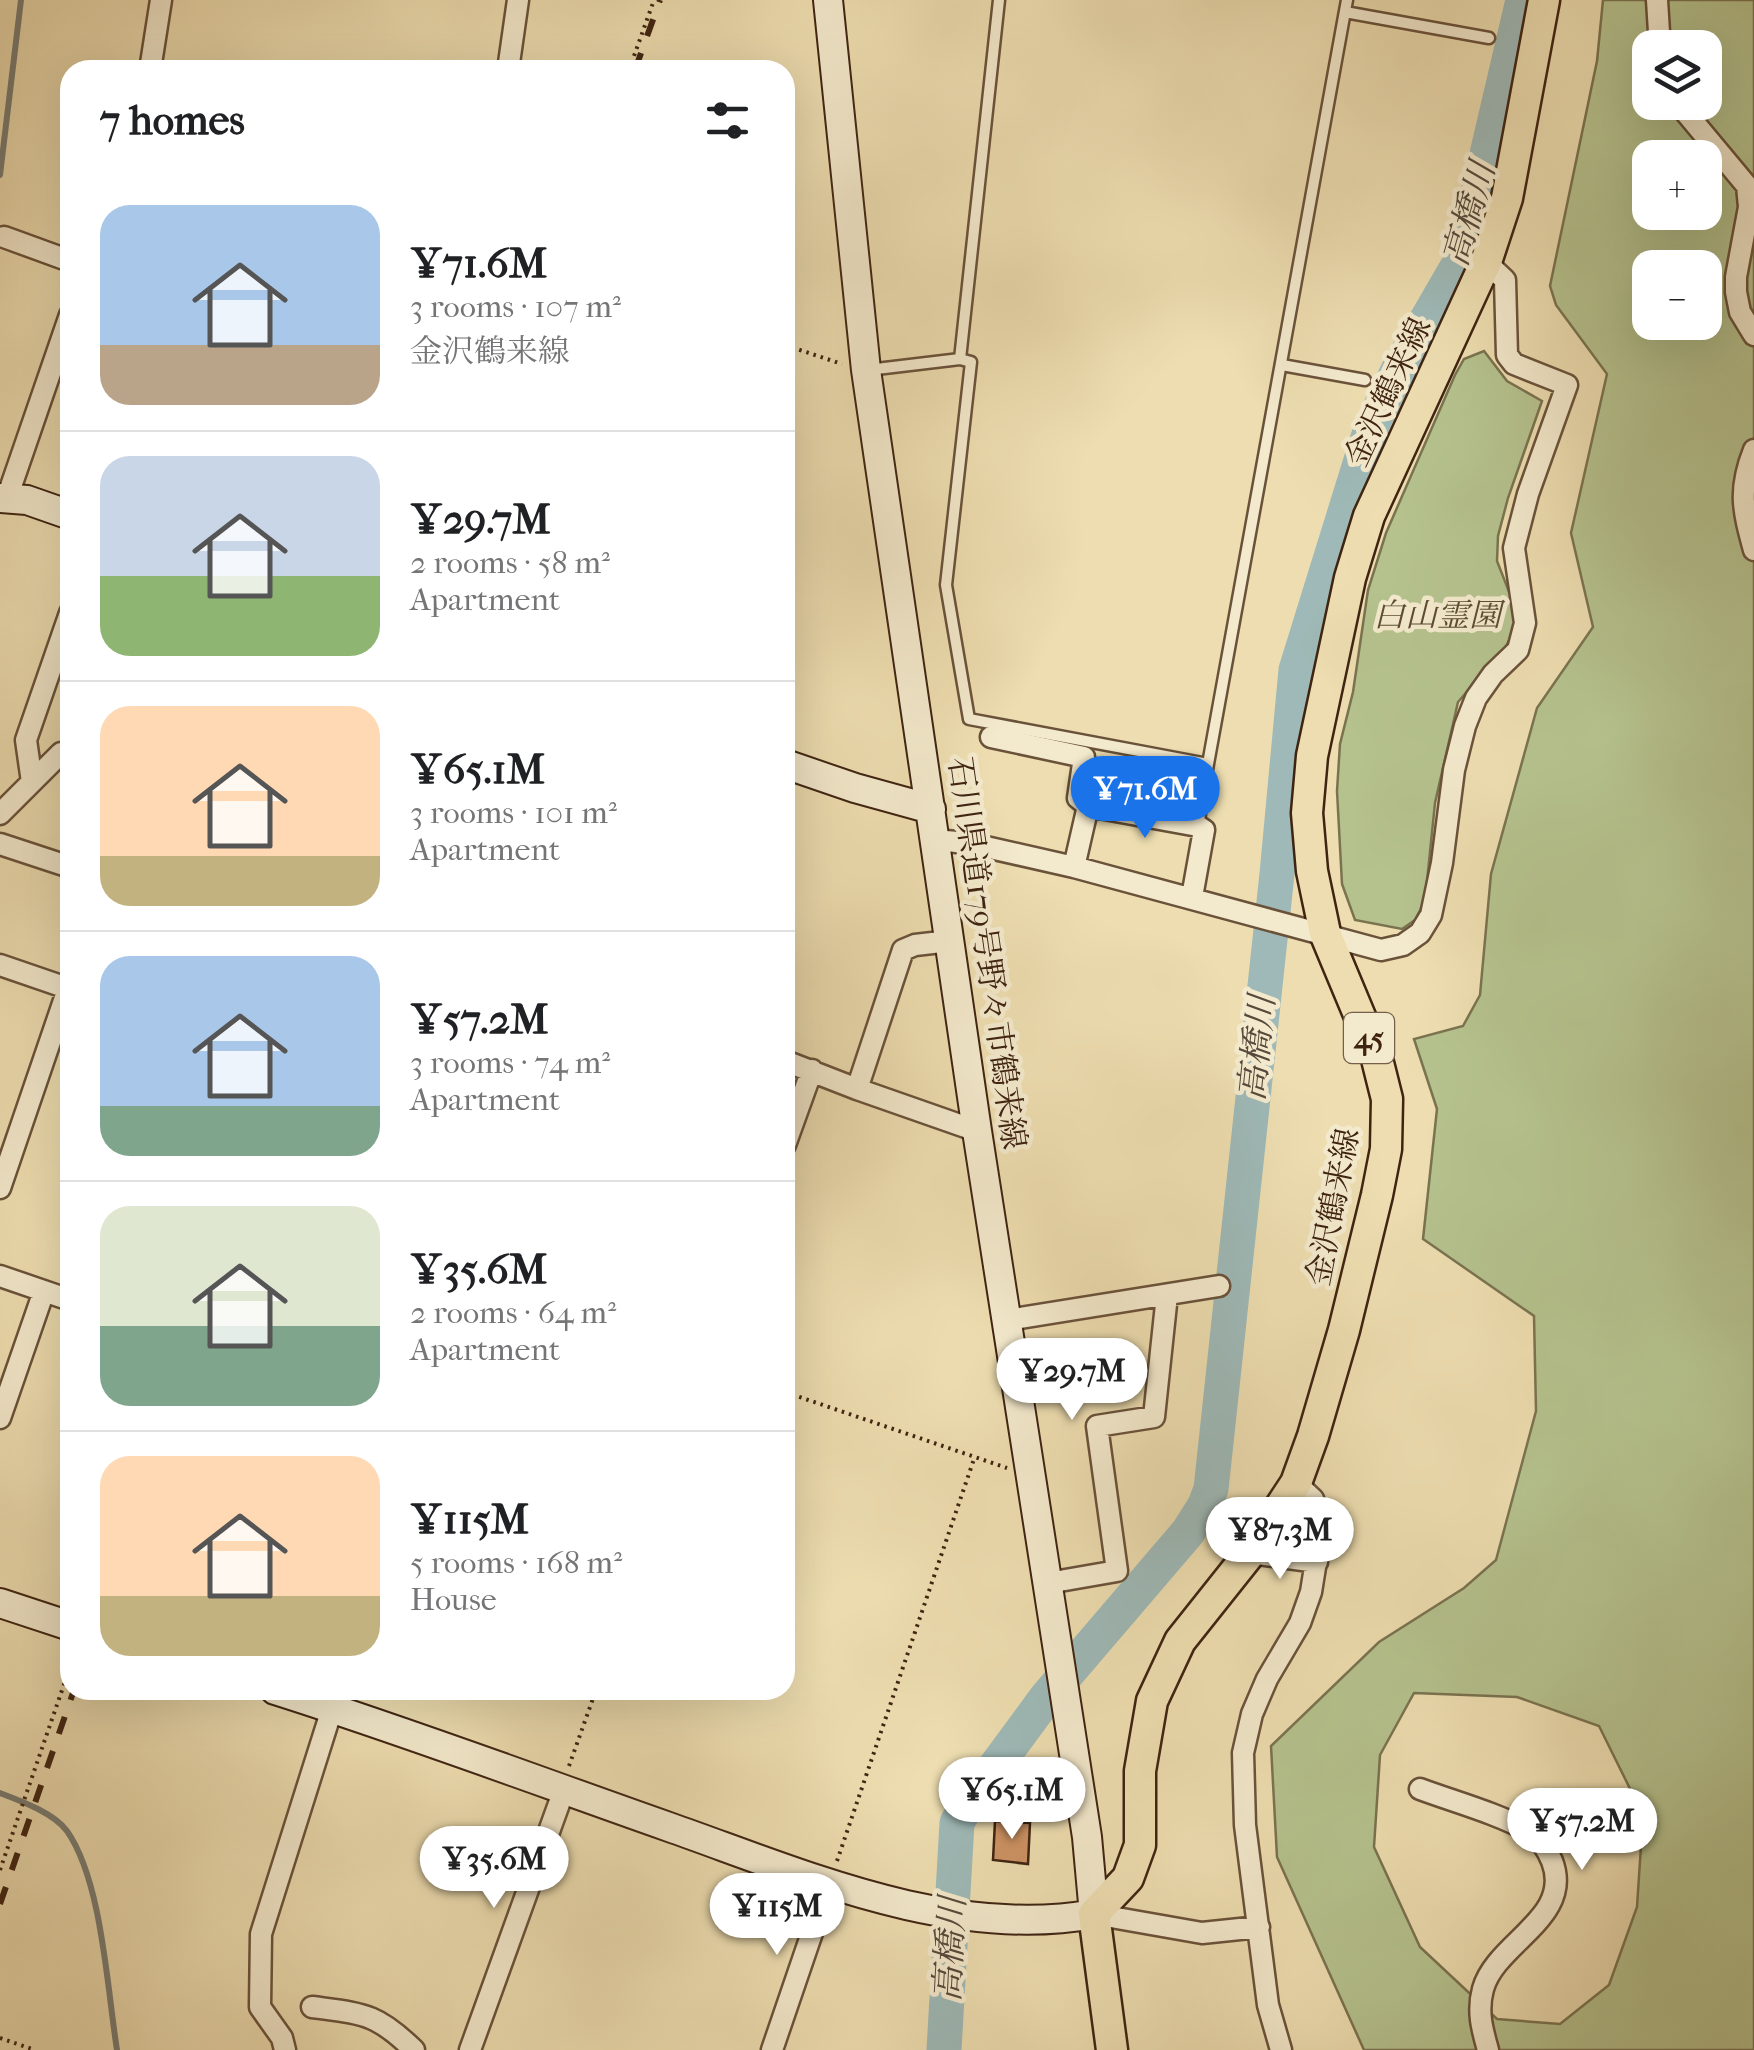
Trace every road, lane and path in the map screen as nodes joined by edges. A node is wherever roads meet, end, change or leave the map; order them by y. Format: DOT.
graph roads {
  1 [pos="160,0"];
  2 [pos="518,0"];
  3 [pos="654,0"];
  4 [pos="828,0"];
  5 [pos="998,0"];
  6 [pos="1544,0"];
  7 [pos="1657,0"];
  8 [pos="1346,6"];
  9 [pos="1659,30"];
  10 [pos="1489,38"];
  11 [pos="151,60"];
  12 [pos="509,60"];
  13 [pos="633,60"];
  14 [pos="1692,120"];
  15 [pos="4,238"];
  16 [pos="60,257"];
  17 [pos="1486,262"];
  18 [pos="1754,335"];
  19 [pos="60,342"];
  20 [pos="795,348"];
  21 [pos="960,359"];
  22 [pos="1282,365"];
  23 [pos="866,370"];
  24 [pos="1365,380"];
  25 [pos="1754,450"];
  26 [pos="3,498"];
  27 [pos="60,512"];
  28 [pos="1754,550"];
  29 [pos="60,643"];
  30 [pos="991,737"];
  31 [pos="60,754"];
  32 [pos="1208,764"];
  33 [pos="795,767"];
  34 [pos="32,782"];
  35 [pos="1088,806"];
  36 [pos="931,809"];
  37 [pos="0,814"];
  38 [pos="1198,826"];
  39 [pos="934,840"];
  40 [pos="0,844"];
  41 [pos="60,864"];
  42 [pos="1074,867"];
  43 [pos="1192,897"];
  44 [pos="1325,933"];
  45 [pos="950,941"];
  46 [pos="0,965"];
  47 [pos="60,984"];
  48 [pos="60,1013"];
  49 [pos="795,1064"];
  50 [pos="812,1070"];
  51 [pos="857,1089"];
  52 [pos="795,1117"];
  53 [pos="977,1131"];
  54 [pos="0,1188"];
  55 [pos="0,1276"];
  56 [pos="1220,1286"];
  57 [pos="44,1291"];
  58 [pos="1167,1295"];
  59 [pos="60,1297"];
  60 [pos="1008,1320"];
  61 [pos="6,1380"];
  62 [pos="795,1396"];
  63 [pos="0,1418"];
  64 [pos="974,1459"];
  65 [pos="1032,1475"];
  66 [pos="1296,1482"];
  67 [pos="1250,1553"];
  68 [pos="1317,1562"];
  69 [pos="1048,1583"];
  70 [pos="0,1603"];
  71 [pos="60,1623"];
  72 [pos="60,1696"];
  73 [pos="335,1700"];
  74 [pos="338,1700"];
  75 [pos="593,1700"];
  76 [pos="563,1789"];
  77 [pos="1420,1789"];
  78 [pos="0,1870"];
  79 [pos="829,1882"];
  80 [pos="1094,1914"];
  81 [pos="1258,1928"];
  82 [pos="312,2007"];
  83 [pos="0,2038"];
  84 [pos="36,2050"];
  85 [pos="285,2050"];
  86 [pos="414,2050"];
  87 [pos="470,2050"];
  88 [pos="772,2050"];
  89 [pos="1112,2050"];
  90 [pos="1281,2050"];
  91 [pos="1488,2050"];
  1 -- 11 [label="street"];
  2 -- 12 [label="street"];
  3 -- 13 [label="path"];
  4 -- 23 [label="main road, 石川県道179号野々市鶴来線"];
  5 -- 21 [label="lane"];
  6 -- 17 [label="main road, 金沢鶴来線 / 45"];
  7 -- 9 [label="street"];
  8 -- 10 [label="lane"];
  8 -- 22 [label="lane"];
  14 -- 18 [label="street"];
  15 -- 16 [label="street"];
  17 -- 44 [label="main road, 金沢鶴来線 / 45"];
  17 -- 44 [label="street"];
  19 -- 26 [label="street"];
  20 -- 23 [label="path"];
  21 -- 23 [label="lane"];
  21 -- 32 [label="lane"];
  22 -- 24 [label="lane"];
  22 -- 32 [label="lane"];
  23 -- 36 [label="main road, 石川県道179号野々市鶴来線"];
  25 -- 28 [label="street"];
  26 -- 27 [label="main road"];
  29 -- 34 [label="street"];
  30 -- 35 [label="street"];
  31 -- 34 [label="street"];
  32 -- 38 [label="lane"];
  33 -- 36 [label="main road"];
  34 -- 37 [label="street"];
  35 -- 38 [label="street"];
  35 -- 42 [label="street"];
  36 -- 39 [label="main road, 石川県道179号野々市鶴来線"];
  38 -- 43 [label="street"];
  39 -- 42 [label="street"];
  39 -- 45 [label="main road, 石川県道179号野々市鶴来線"];
  40 -- 41 [label="street"];
  42 -- 43 [label="street"];
  43 -- 44 [label="street"];
  44 -- 66 [label="main road, 金沢鶴来線 / 45"];
  45 -- 51 [label="street"];
  45 -- 53 [label="main road, 石川県道179号野々市鶴来線"];
  46 -- 47 [label="street"];
  48 -- 54 [label="street"];
  49 -- 50 [label="street"];
  50 -- 51 [label="street"];
  50 -- 52 [label="street"];
  51 -- 53 [label="street"];
  53 -- 60 [label="main road, 石川県道179号野々市鶴来線"];
  55 -- 57 [label="street"];
  56 -- 58 [label="street"];
  57 -- 59 [label="street"];
  57 -- 61 [label="street"];
  58 -- 60 [label="street"];
  58 -- 69 [label="street"];
  60 -- 65 [label="main road, 石川県道179号野々市鶴来線"];
  61 -- 63 [label="street"];
  62 -- 64 [label="path"];
  64 -- 65 [label="path"];
  64 -- 79 [label="path"];
  65 -- 69 [label="main road, 石川県道179号野々市鶴来線"];
  66 -- 67 [label="main road, 金沢鶴来線 / 45"];
  66 -- 68 [label="street"];
  67 -- 68 [label="street"];
  67 -- 80 [label="main road, 金沢鶴来線 / 45"];
  68 -- 81 [label="street"];
  69 -- 80 [label="main road, 石川県道179号野々市鶴来線"];
  70 -- 71 [label="main road"];
  72 -- 78 [label="path"];
  73 -- 85 [label="street"];
  74 -- 76 [label="main road"];
  75 -- 76 [label="path"];
  76 -- 79 [label="main road"];
  76 -- 87 [label="street"];
  77 -- 91 [label="street"];
  79 -- 80 [label="main road"];
  79 -- 88 [label="street"];
  80 -- 81 [label="street"];
  80 -- 89 [label="main road"];
  81 -- 90 [label="street"];
  82 -- 86 [label="street"];
  83 -- 84 [label="path"];
}
